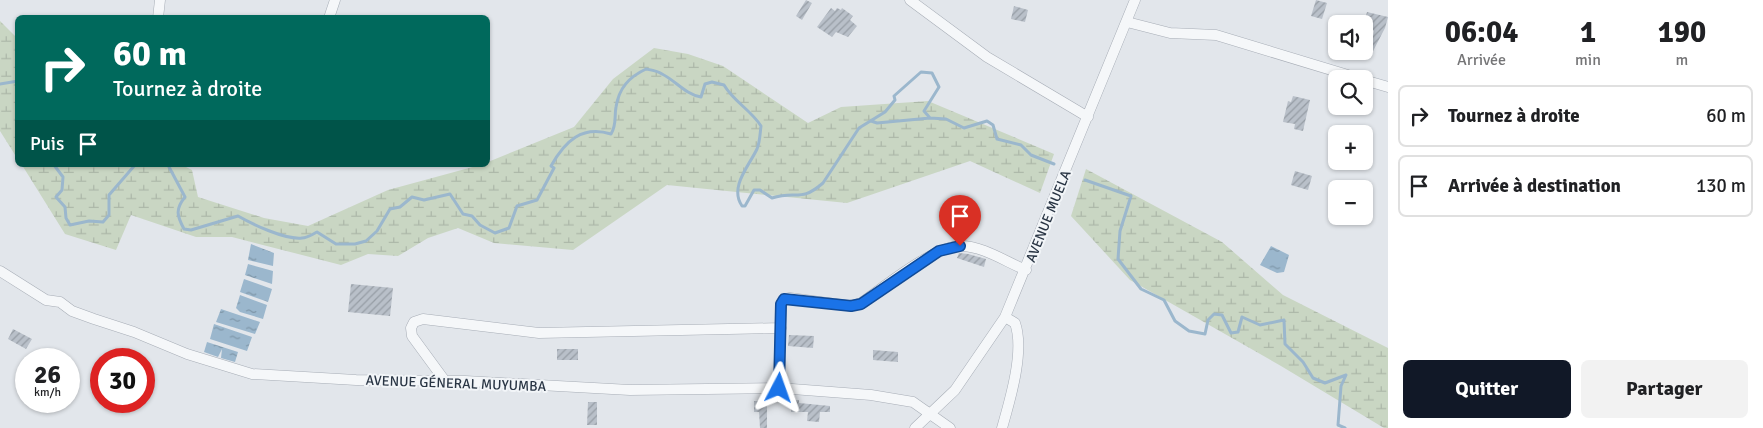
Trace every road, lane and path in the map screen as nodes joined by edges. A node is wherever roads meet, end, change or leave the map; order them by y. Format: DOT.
graph roads {
  1 [pos="160,0"];
  2 [pos="335,0"];
  3 [pos="910,0"];
  4 [pos="1135,0"];
  5 [pos="158,15"];
  6 [pos="330,15"];
  7 [pos="1127,22"];
  8 [pos="1332,70"];
  9 [pos="1373,82"];
  10 [pos="1388,87"];
  11 [pos="1088,117"];
  12 [pos="1026,270"];
  13 [pos="0,271"];
  14 [pos="1005,317"];
  15 [pos="781,328"];
  16 [pos="445,381"];
  17 [pos="779,388"];
  18 [pos="930,414"];
  19 [pos="915,428"];
  20 [pos="950,428"];
  21 [pos="1002,428"];
  1 -- 5 [label="street"];
  2 -- 6 [label="street"];
  3 -- 11 [label="street"];
  4 -- 7 [label="street, AVENUE MUELA"];
  7 -- 8 [label="street"];
  7 -- 11 [label="street, AVENUE MUELA"];
  9 -- 10 [label="street"];
  11 -- 12 [label="street, AVENUE MUELA"];
  12 -- 14 [label="street, AVENUE MUELA"];
  12 -- 15 [label="street"];
  13 -- 16 [label="street, AVENUE GÉNERAL MUYUMBA"];
  14 -- 18 [label="street, AVENUE MUELA"];
  14 -- 21 [label="street"];
  15 -- 16 [label="street"];
  15 -- 17 [label="street"];
  16 -- 17 [label="street, AVENUE GÉNERAL MUYUMBA"];
  17 -- 18 [label="street, AVENUE GÉNERAL MUYUMBA"];
  18 -- 19 [label="street, AVENUE MUELA"];
  18 -- 20 [label="street, AVENUE GÉNERAL MUYUMBA"];
}
